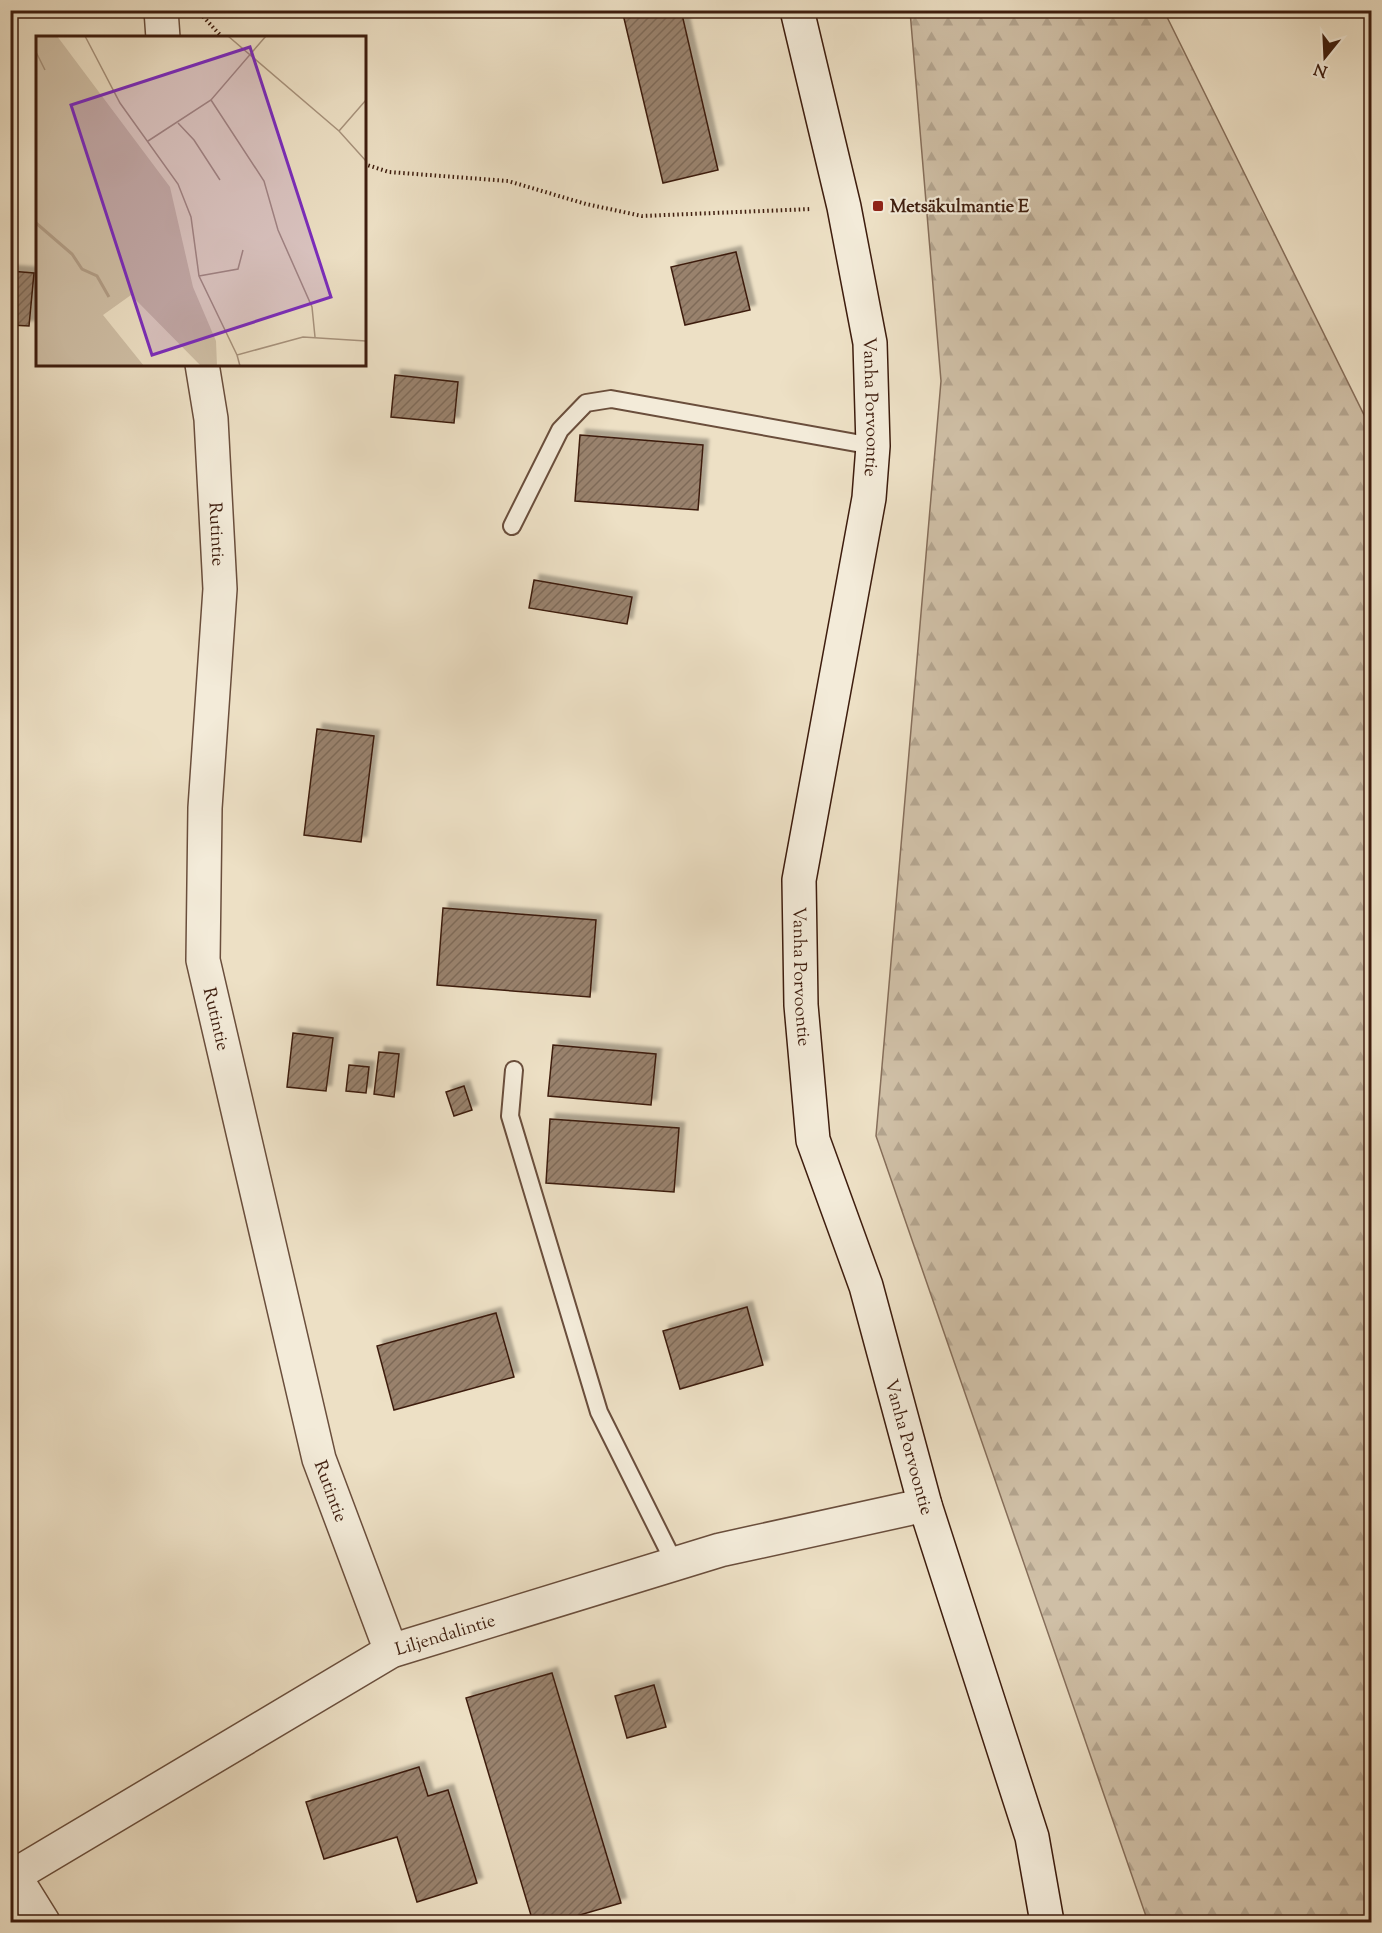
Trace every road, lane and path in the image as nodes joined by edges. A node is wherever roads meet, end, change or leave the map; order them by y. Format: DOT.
graph roads {
  1 [pos="161,10"];
  2 [pos="197,10"];
  3 [pos="797,10"];
  4 [pos="163,36"];
  5 [pos="221,36"];
  6 [pos="366,165"];
  7 [pos="844,207"];
  8 [pos="202,366"];
  9 [pos="873,446"];
  10 [pos="512,526"];
  11 [pos="513,1070"];
  12 [pos="925,1505"];
  13 [pos="675,1564"];
  14 [pos="391,1651"];
  15 [pos="12,1874"];
  16 [pos="43,1923"];
  17 [pos="1047,1923"];
  1 -- 4 [label="street"];
  2 -- 5 [label="path"];
  3 -- 7 [label="street, Vanha Porvoontie"];
  6 -- 7 [label="path"];
  7 -- 9 [label="street, Vanha Porvoontie"];
  8 -- 14 [label="street, Rutintie"];
  9 -- 10 [label="lane"];
  9 -- 12 [label="street, Vanha Porvoontie"];
  11 -- 13 [label="lane"];
  12 -- 13 [label="street, Liljendalintie"];
  12 -- 17 [label="street, Vanha Porvoontie"];
  13 -- 14 [label="street, Liljendalintie"];
  14 -- 15 [label="street, Liljendalintie"];
  15 -- 16 [label="street"];
}
